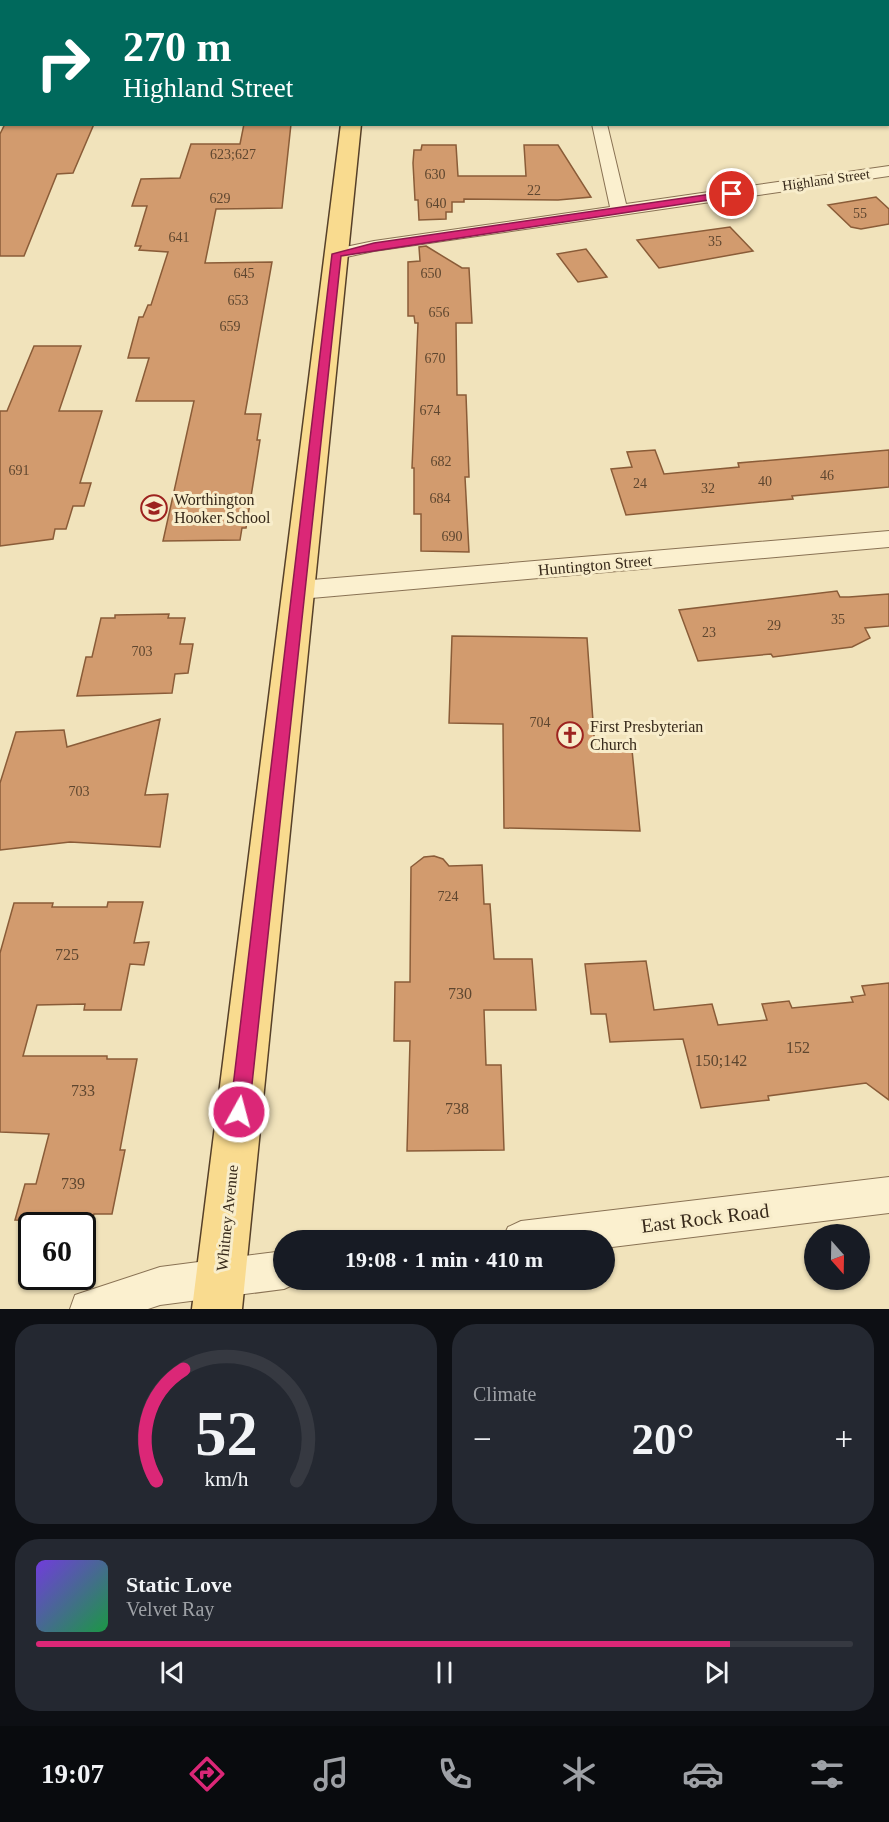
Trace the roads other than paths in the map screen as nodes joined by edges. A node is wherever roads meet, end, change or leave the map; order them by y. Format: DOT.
graph roads {
  1 [pos="351,126"];
  2 [pos="599,126"];
  3 [pos="889,171"];
  4 [pos="620,210"];
  5 [pos="337,254"];
  6 [pos="889,539"];
  7 [pos="300,590"];
  8 [pos="889,1195"];
  9 [pos="603,1230"];
  10 [pos="273,1274"];
  11 [pos="219,1294"];
  12 [pos="89,1309"];
  1 -- 5 [label="main road, Whitney Avenue"];
  2 -- 4 [label="street"];
  3 -- 4 [label="street, Highland Street"];
  4 -- 5 [label="street, Highland Street"];
  5 -- 7 [label="main road, Whitney Avenue"];
  6 -- 7 [label="street, Huntington Street"];
  7 -- 11 [label="main road, Whitney Avenue"];
  8 -- 9 [label="street, East Rock Road"];
  10 -- 11 [label="street"];
  11 -- 12 [label="street"];
}
